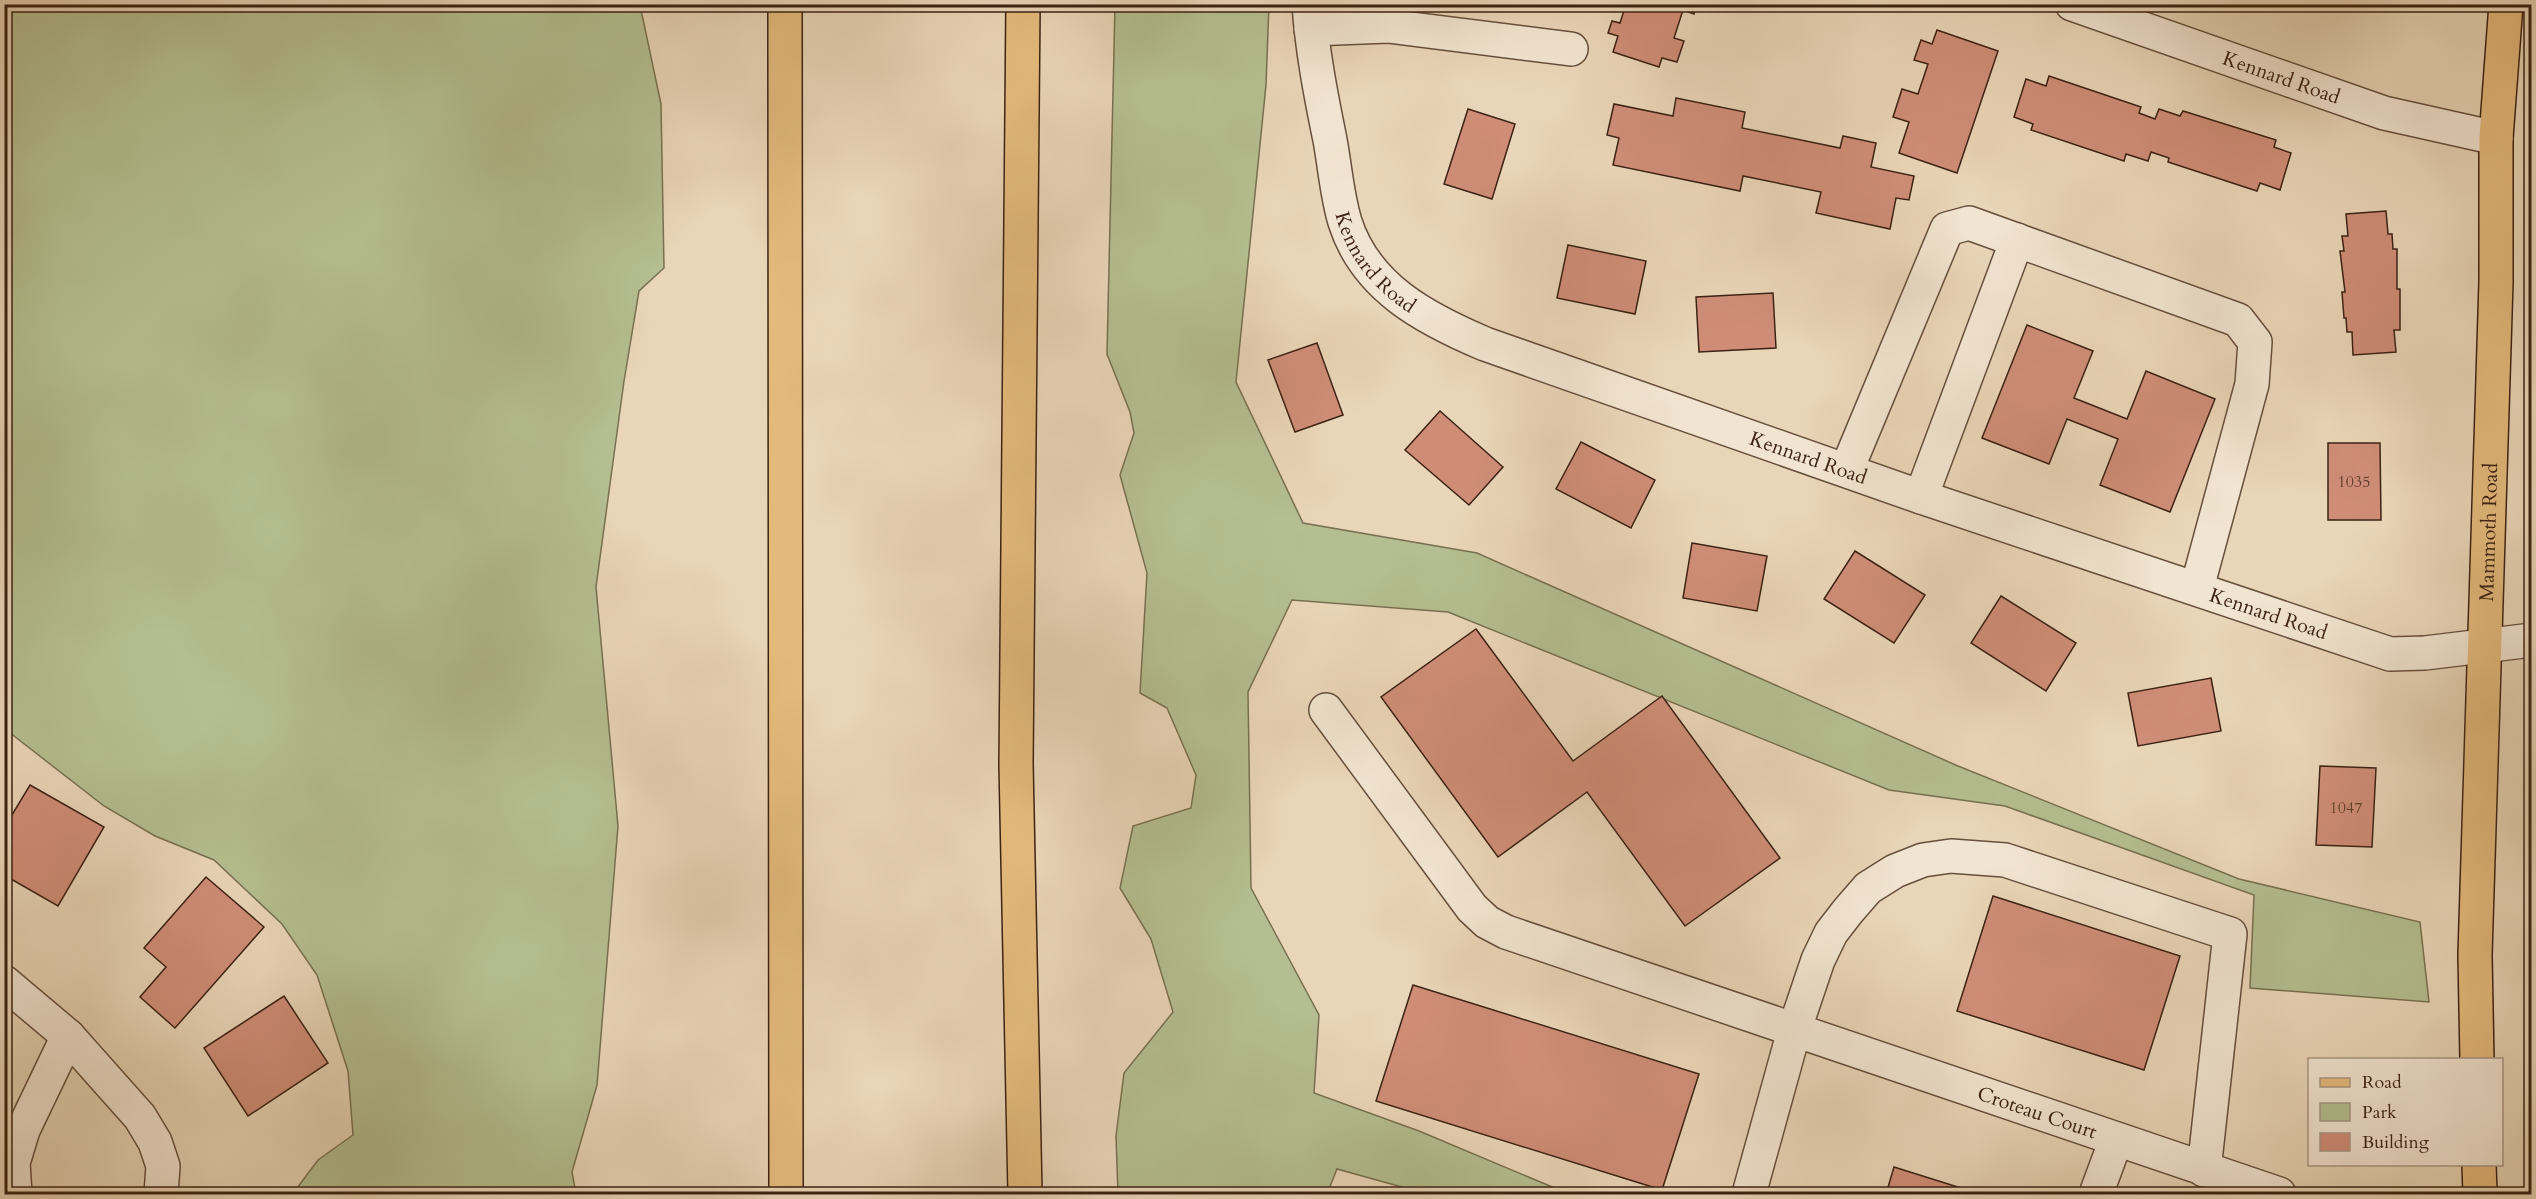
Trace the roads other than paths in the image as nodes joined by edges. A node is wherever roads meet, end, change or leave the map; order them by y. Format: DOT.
graph roads {
  1 [pos="785,4"];
  2 [pos="1023,4"];
  3 [pos="2072,4"];
  4 [pos="2506,4"];
  5 [pos="1310,17"];
  6 [pos="1570,49"];
  7 [pos="2496,138"];
  8 [pos="2017,240"];
  9 [pos="1847,470"];
  10 [pos="1921,497"];
  11 [pos="2197,588"];
  12 [pos="2532,640"];
  13 [pos="2484,646"];
  14 [pos="1326,710"];
  15 [pos="4,981"];
  16 [pos="1794,1031"];
  17 [pos="68,1036"];
  18 [pos="2477,1058"];
  19 [pos="2116,1140"];
  20 [pos="2479,1166"];
  21 [pos="2204,1170"];
  22 [pos="15,1194"];
  23 [pos="161,1194"];
  24 [pos="786,1194"];
  25 [pos="1025,1194"];
  26 [pos="1749,1194"];
  27 [pos="2096,1194"];
  28 [pos="2279,1194"];
  29 [pos="2480,1194"];
  1 -- 24 [label="main road"];
  2 -- 25 [label="main road"];
  3 -- 7 [label="street, Kennard Road"];
  4 -- 7 [label="main road, Mammoth Road"];
  5 -- 6 [label="street"];
  5 -- 9 [label="street, Kennard Road"];
  7 -- 13 [label="main road, Mammoth Road"];
  8 -- 9 [label="street"];
  8 -- 10 [label="street"];
  8 -- 11 [label="street"];
  9 -- 10 [label="street, Kennard Road"];
  10 -- 11 [label="street, Kennard Road"];
  11 -- 13 [label="street, Kennard Road"];
  12 -- 13 [label="street, Kennard Road"];
  13 -- 18 [label="main road, Mammoth Road"];
  14 -- 16 [label="street, Croteau Court"];
  15 -- 17 [label="street"];
  16 -- 19 [label="street, Croteau Court"];
  16 -- 21 [label="street"];
  16 -- 26 [label="street"];
  17 -- 22 [label="street"];
  17 -- 23 [label="street"];
  19 -- 21 [label="street, Croteau Court"];
  19 -- 27 [label="street"];
  20 -- 29 [label="main road"];
  21 -- 28 [label="street, Croteau Court"];
}
